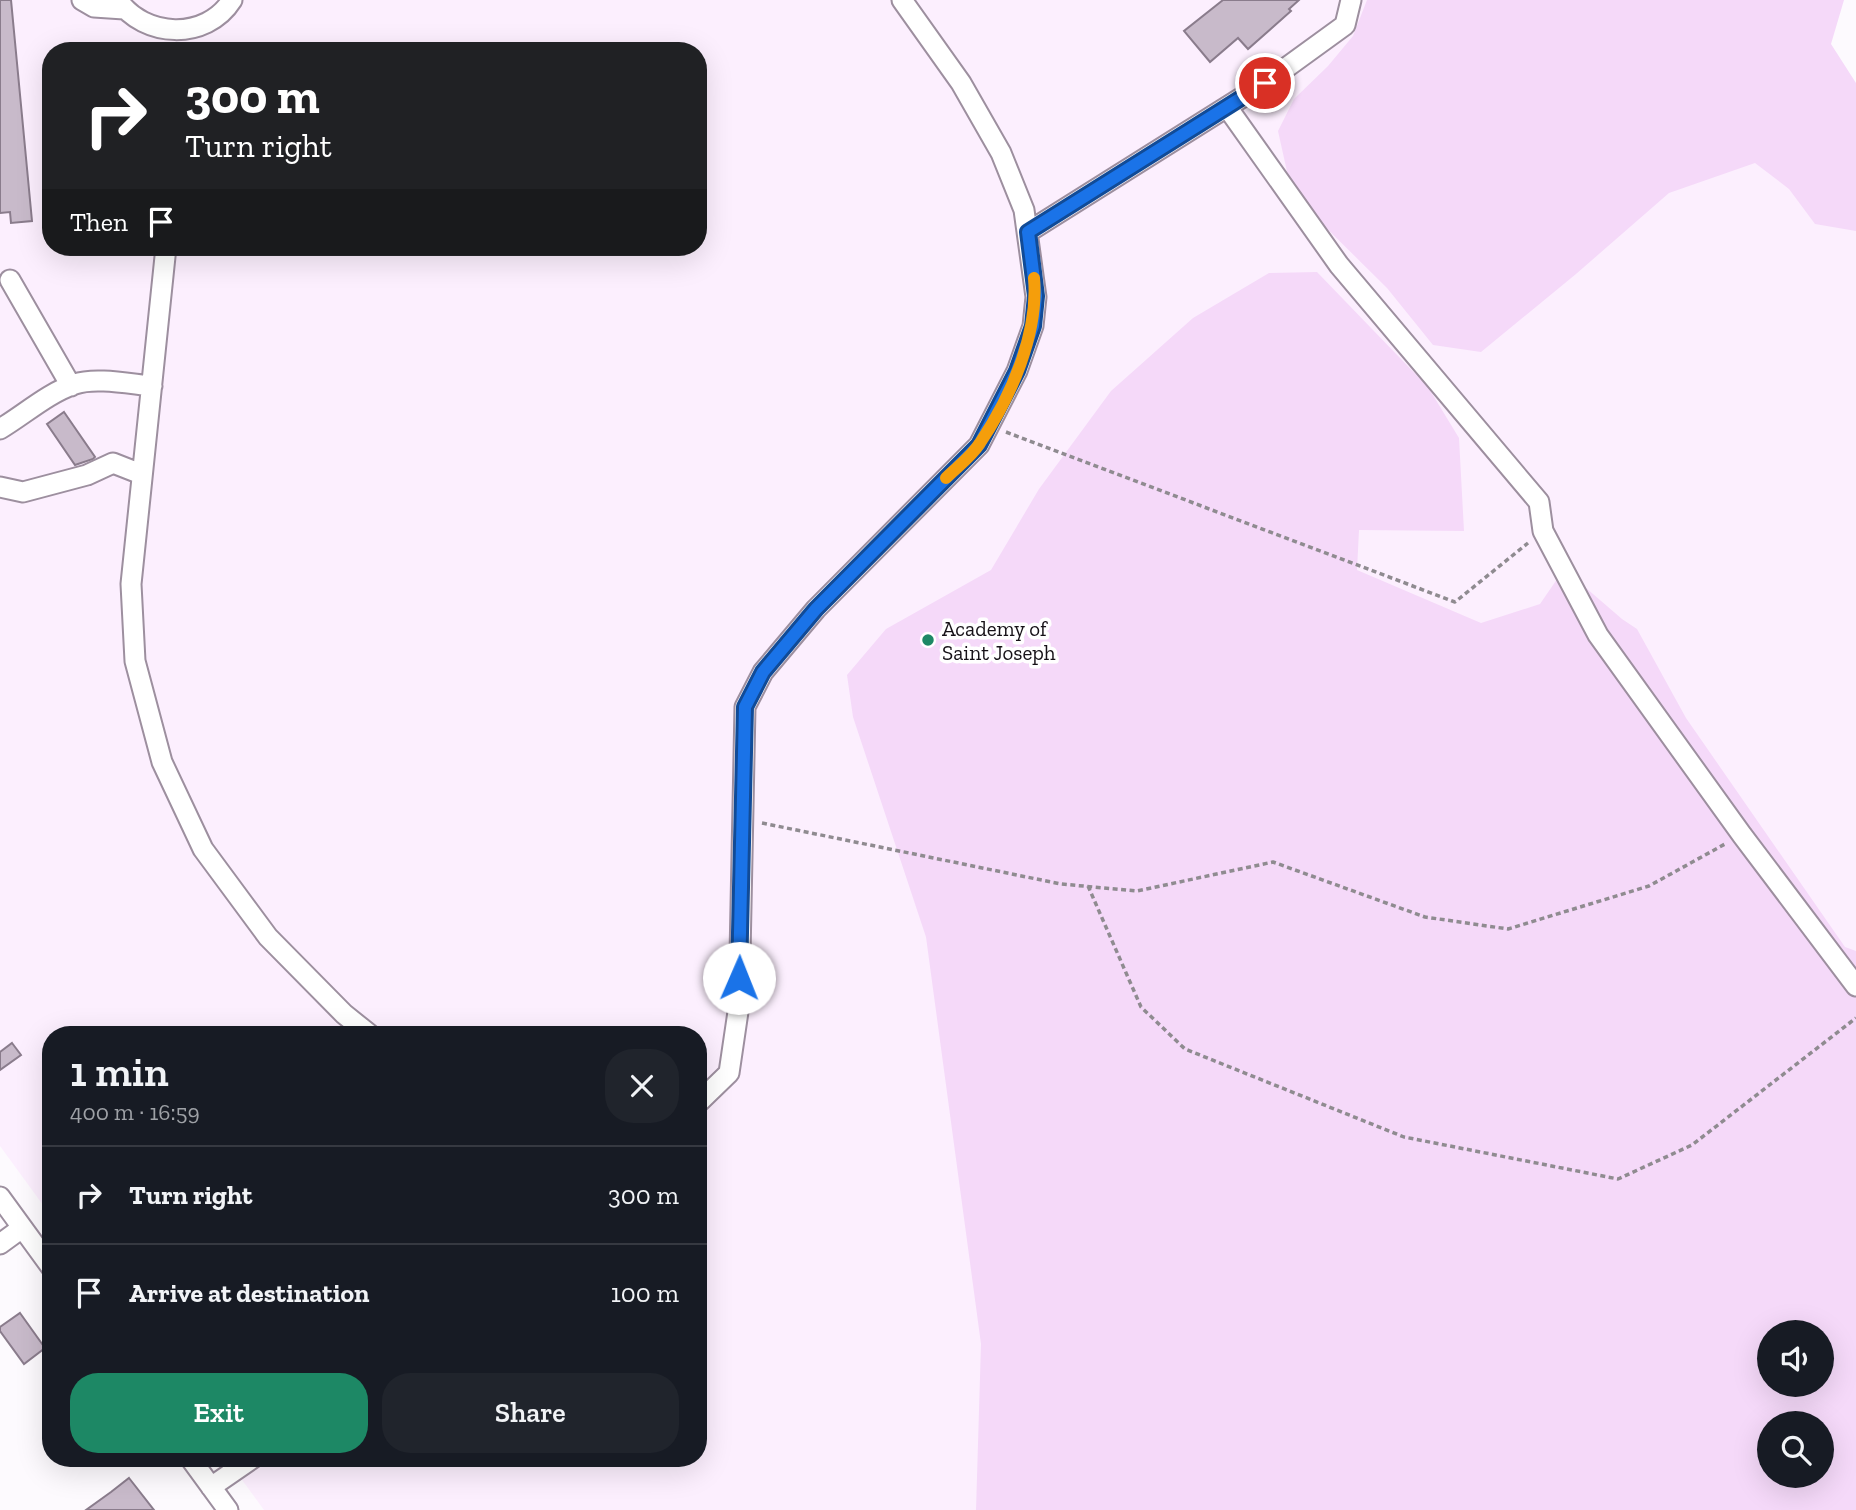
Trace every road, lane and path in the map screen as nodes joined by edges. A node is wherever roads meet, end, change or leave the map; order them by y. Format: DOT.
graph roads {
  1 [pos="82,0"];
  2 [pos="232,0"];
  3 [pos="902,0"];
  4 [pos="1351,0"];
  5 [pos="121,4"];
  6 [pos="170,41"];
  7 [pos="1227,107"];
  8 [pos="1028,232"];
  9 [pos="165,256"];
  10 [pos="10,280"];
  11 [pos="71,386"];
  12 [pos="152,386"];
  13 [pos="990,426"];
  14 [pos="0,429"];
  15 [pos="142,474"];
  16 [pos="0,486"];
  17 [pos="1543,531"];
  18 [pos="743,819"];
  19 [pos="1742,835"];
  20 [pos="1087,886"];
  21 [pos="1856,986"];
  22 [pos="1856,1018"];
  23 [pos="359,1026"];
  24 [pos="707,1094"];
  25 [pos="0,1197"];
  26 [pos="22,1228"];
  27 [pos="0,1244"];
  28 [pos="42,1255"];
  29 [pos="197,1467"];
  30 [pos="240,1467"];
  31 [pos="211,1487"];
  32 [pos="228,1510"];
  1 -- 5 [label="street"];
  2 -- 6 [label="street"];
  3 -- 8 [label="street"];
  4 -- 7 [label="street"];
  5 -- 6 [label="street"];
  7 -- 8 [label="street"];
  7 -- 17 [label="street"];
  8 -- 13 [label="street"];
  9 -- 12 [label="street"];
  10 -- 11 [label="street"];
  11 -- 12 [label="street"];
  11 -- 14 [label="street"];
  12 -- 15 [label="street"];
  13 -- 17 [label="path"];
  13 -- 18 [label="street"];
  15 -- 16 [label="street"];
  15 -- 23 [label="street"];
  17 -- 19 [label="street"];
  18 -- 20 [label="path"];
  18 -- 24 [label="street"];
  19 -- 20 [label="path"];
  19 -- 21 [label="street"];
  20 -- 22 [label="path"];
  25 -- 26 [label="street"];
  26 -- 27 [label="street"];
  26 -- 28 [label="street"];
  29 -- 31 [label="street"];
  30 -- 31 [label="street"];
  31 -- 32 [label="street"];
}
